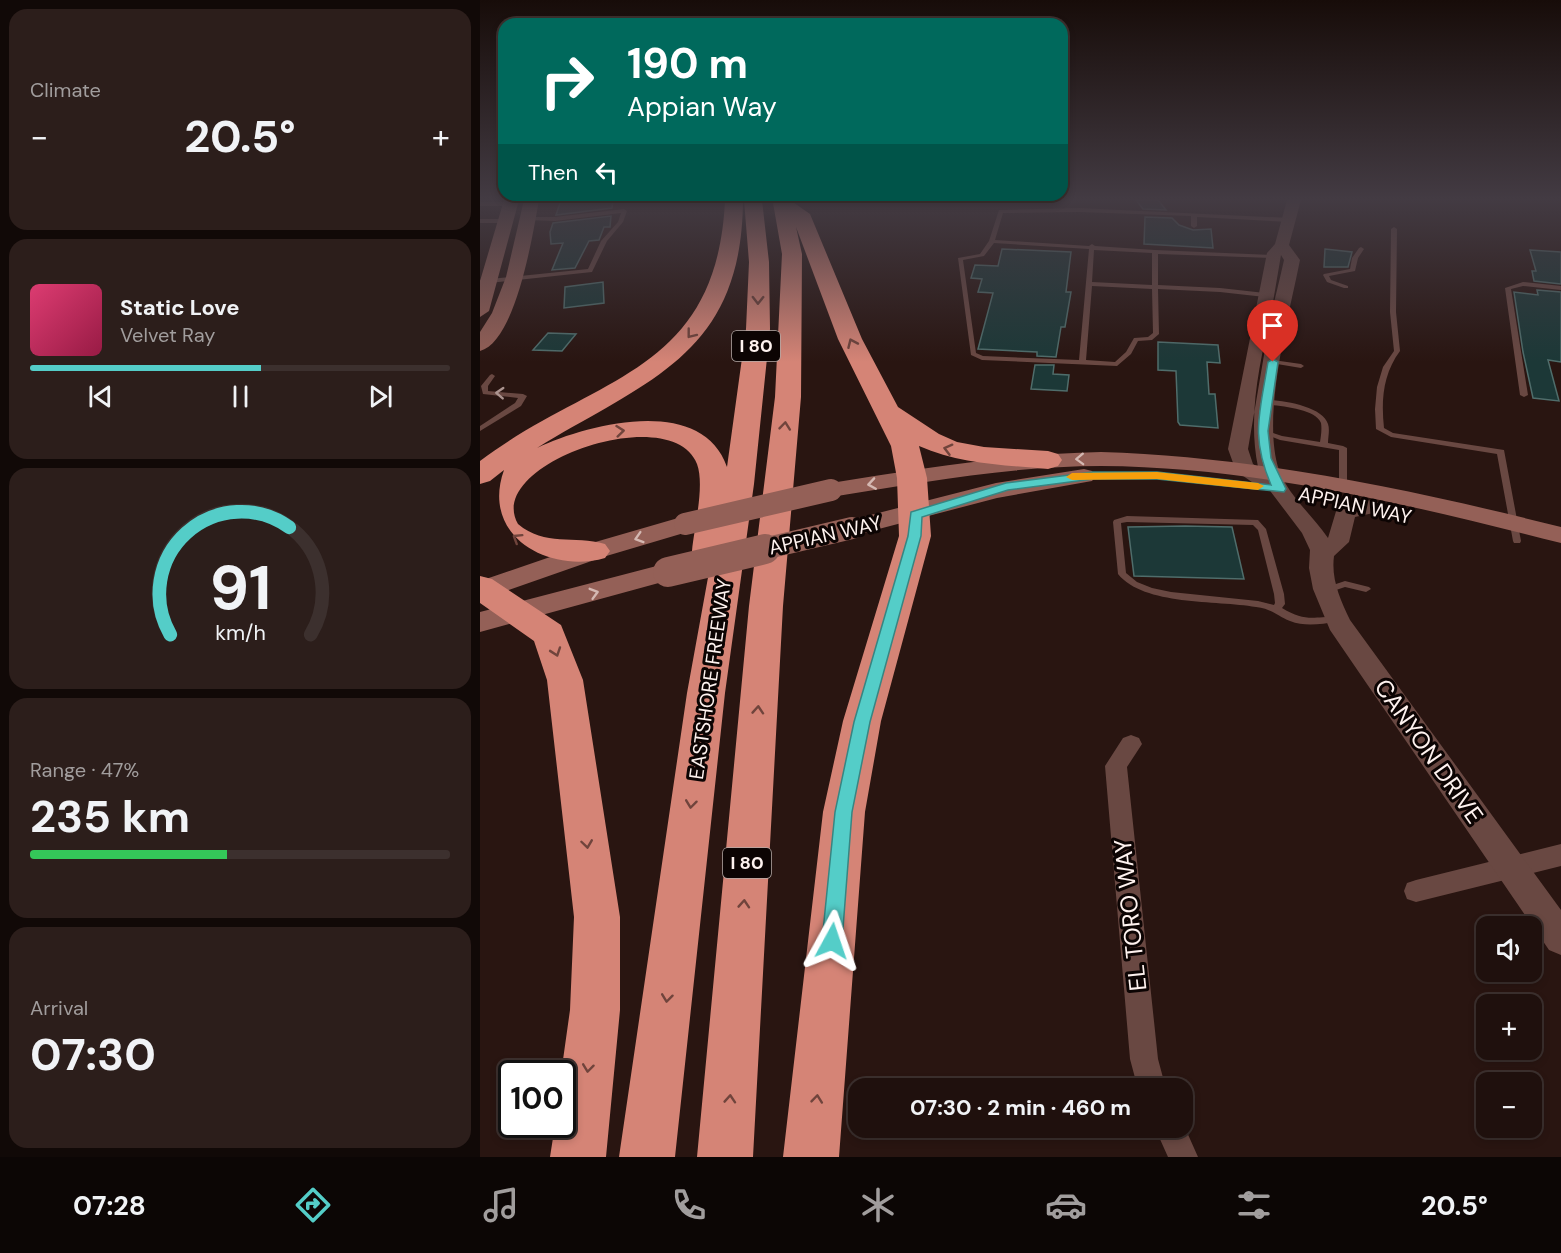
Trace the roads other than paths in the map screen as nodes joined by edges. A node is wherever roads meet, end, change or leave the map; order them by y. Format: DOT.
graph roads {
  1 [pos="494,254"];
  2 [pos="520,254"];
  3 [pos="598,254"];
  4 [pos="727,254"];
  5 [pos="758,254"];
  6 [pos="792,254"];
  7 [pos="817,254"];
  8 [pos="983,254"];
  9 [pos="1091,254"];
  10 [pos="1155,254"];
  11 [pos="1277,254"];
  12 [pos="1284,254"];
  13 [pos="1358,254"];
  14 [pos="1394,254"];
  15 [pos="486,278"];
  16 [pos="514,278"];
  17 [pos="1088,284"];
  18 [pos="1155,286"];
  19 [pos="1346,287"];
  20 [pos="1561,288"];
  21 [pos="1265,295"];
  22 [pos="480,311"];
  23 [pos="480,345"];
  24 [pos="1273,362"];
  25 [pos="1082,363"];
  26 [pos="1301,366"];
  27 [pos="492,376"];
  28 [pos="1524,395"];
  29 [pos="877,396"];
  30 [pos="1266,402"];
  31 [pos="480,429"];
  32 [pos="1262,431"];
  33 [pos="1240,436"];
  34 [pos="1324,445"];
  35 [pos="1048,460"];
  36 [pos="1215,465"];
  37 [pos="1243,467"];
  38 [pos="480,475"];
  39 [pos="1274,480"];
  40 [pos="1342,485"];
  41 [pos="914,496"];
  42 [pos="1370,507"];
  43 [pos="1516,532"];
  44 [pos="1561,535"];
  45 [pos="594,551"];
  46 [pos="1561,551"];
  47 [pos="1323,553"];
  48 [pos="1366,589"];
  49 [pos="1324,591"];
  50 [pos="488,601"];
  51 [pos="1276,608"];
  52 [pos="1336,619"];
  53 [pos="706,693"];
  54 [pos="1131,744"];
  55 [pos="1561,855"];
  56 [pos="1512,868"];
  57 [pos="1416,891"];
  58 [pos="1561,938"];
  59 [pos="1149,1078"];
  60 [pos="1174,1138"];
  61 [pos="578,1157"];
  62 [pos="647,1157"];
  63 [pos="725,1157"];
  64 [pos="811,1157"];
  65 [pos="1183,1157"];
  1 -- 15 [label="main road"];
  2 -- 16 [label="main road"];
  3 -- 16 [label="lane"];
  4 -- 38 [label="highway, one-way"];
  5 -- 53 [label="highway, EASTSHORE FREEWAY / I 80, one-way"];
  63 -- 6 [label="highway, I 80, one-way"];
  29 -- 7 [label="highway, one-way"];
  8 -- 25 [label="lane"];
  9 -- 17 [label="lane"];
  10 -- 18 [label="lane"];
  11 -- 21 [label="street"];
  12 -- 24 [label="street"];
  13 -- 19 [label="lane"];
  14 -- 43 [label="lane"];
  15 -- 16 [label="lane"];
  15 -- 22 [label="main road"];
  16 -- 23 [label="main road"];
  17 -- 18 [label="lane"];
  17 -- 25 [label="lane"];
  18 -- 21 [label="lane"];
  18 -- 25 [label="lane"];
  20 -- 28 [label="lane"];
  21 -- 33 [label="street"];
  24 -- 26 [label="lane"];
  24 -- 30 [label="street"];
  31 -- 27 [label="lane, one-way"];
  35 -- 29 [label="highway, one-way"];
  29 -- 41 [label="highway"];
  30 -- 32 [label="street"];
  30 -- 34 [label="lane"];
  32 -- 34 [label="lane"];
  32 -- 39 [label="street"];
  33 -- 36 [label="street"];
  33 -- 37 [label="street"];
  34 -- 40 [label="lane"];
  36 -- 35 [label="main road, APPIAN WAY, one-way"];
  35 -- 41 [label="main road, APPIAN WAY"];
  36 -- 37 [label="main road, APPIAN WAY"];
  37 -- 39 [label="main road, APPIAN WAY"];
  39 -- 40 [label="main road, APPIAN WAY"];
  39 -- 41 [label="main road, APPIAN WAY"];
  39 -- 42 [label="main road, APPIAN WAY"];
  39 -- 47 [label="street"];
  40 -- 43 [label="main road, APPIAN WAY"];
  41 -- 45 [label="main road, APPIAN WAY, one-way, bridge"];
  50 -- 41 [label="main road, APPIAN WAY, one-way, bridge"];
  64 -- 41 [label="highway, one-way"];
  42 -- 43 [label="main road, APPIAN WAY"];
  42 -- 47 [label="street"];
  43 -- 44 [label="main road, APPIAN WAY"];
  43 -- 46 [label="main road, APPIAN WAY"];
  45 -- 50 [label="main road, APPIAN WAY"];
  45 -- 53 [label="highway, one-way"];
  47 -- 49 [label="street, CANYON DRIVE"];
  48 -- 49 [label="lane"];
  49 -- 52 [label="street, CANYON DRIVE"];
  50 -- 61 [label="highway, one-way"];
  51 -- 51 [label="lane"];
  51 -- 52 [label="lane"];
  52 -- 56 [label="street, CANYON DRIVE"];
  53 -- 62 [label="highway, EASTSHORE FREEWAY / I 80, one-way"];
  54 -- 59 [label="street, EL TORO WAY"];
  55 -- 56 [label="street"];
  56 -- 57 [label="street"];
  56 -- 58 [label="street, CANYON DRIVE"];
  60 -- 65 [label="street"];
}
